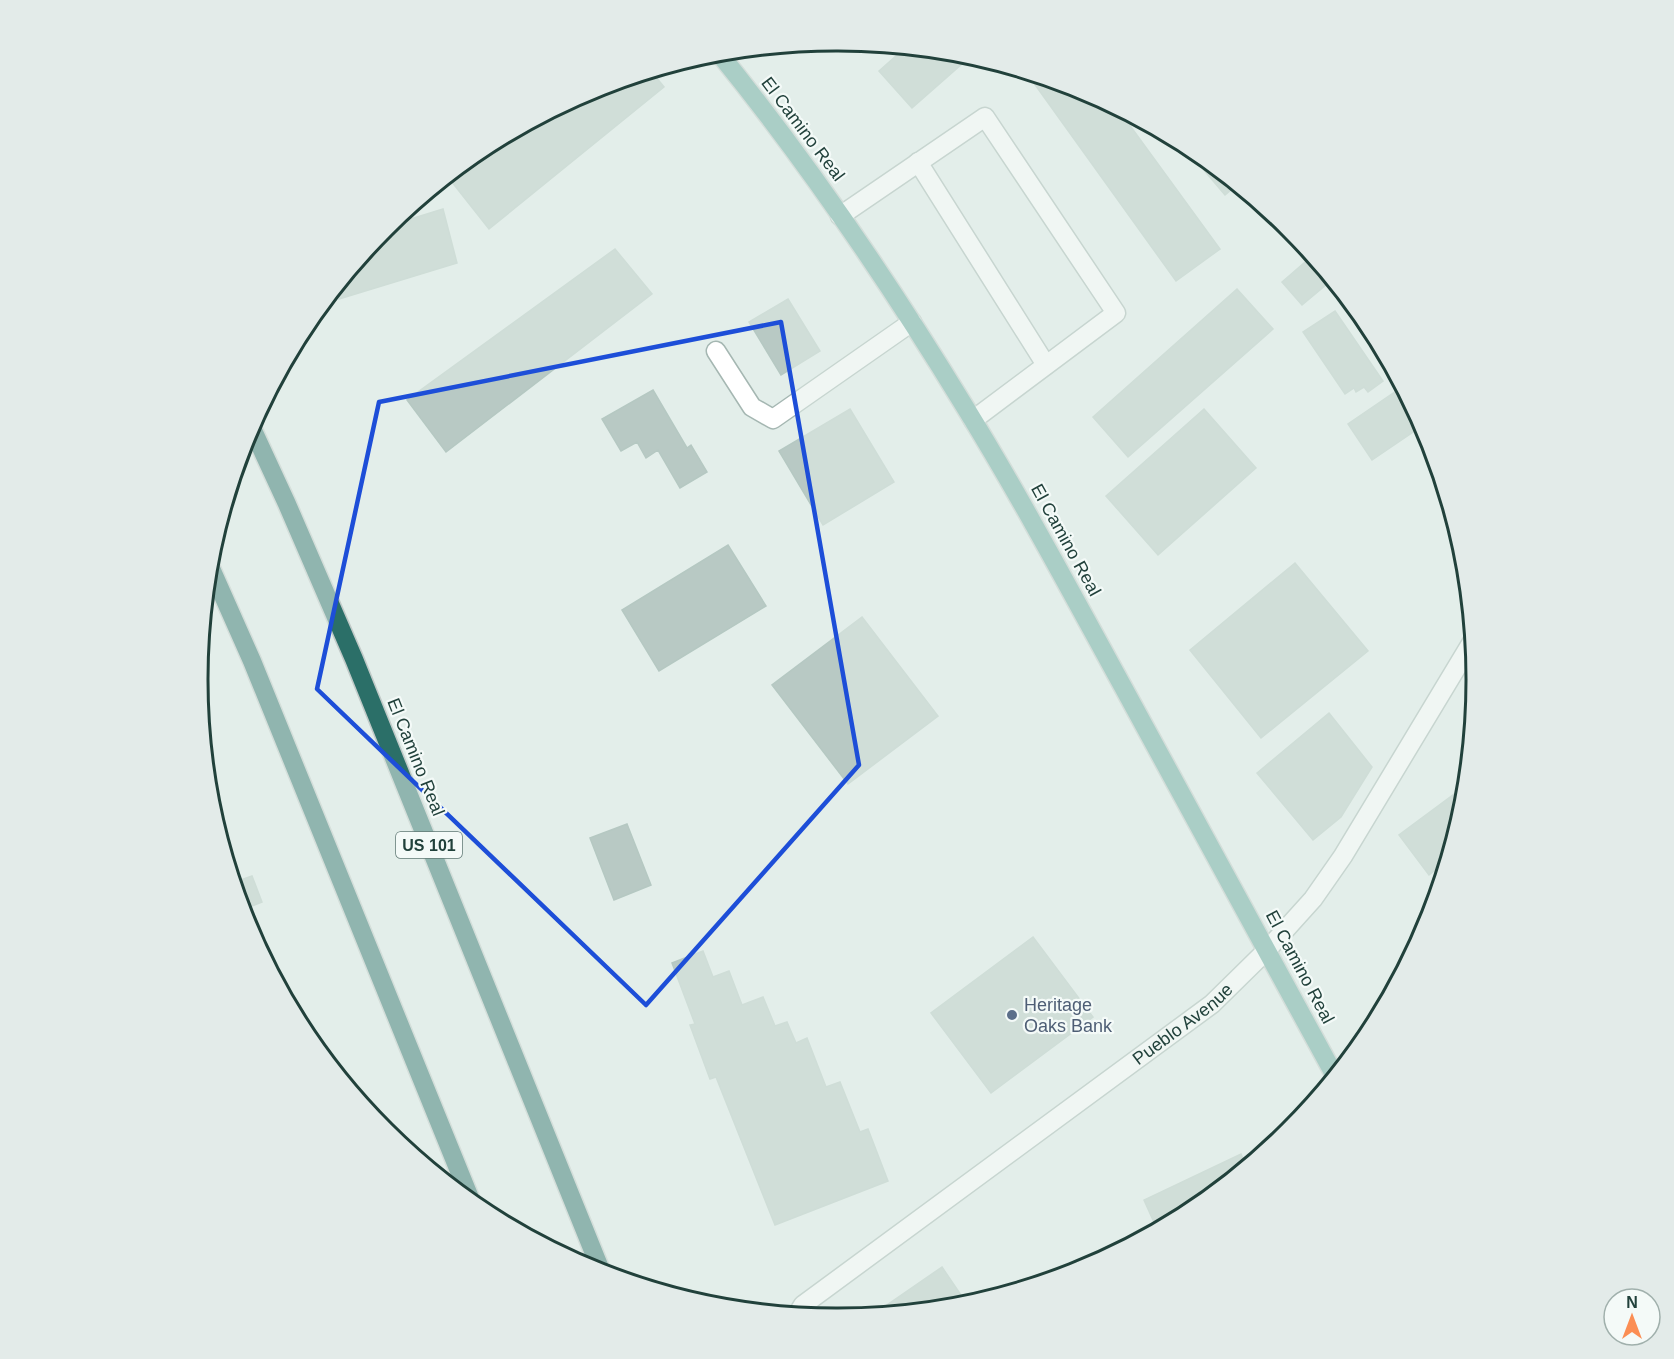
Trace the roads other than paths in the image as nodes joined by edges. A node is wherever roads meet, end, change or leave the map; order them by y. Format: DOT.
graph roads {
  1 [pos="725,61"];
  2 [pos="918,162"];
  3 [pos="840,216"];
  4 [pos="912,322"];
  5 [pos="716,351"];
  6 [pos="1046,365"];
  7 [pos="973,420"];
  8 [pos="256,438"];
  9 [pos="217,581"];
  10 [pos="1465,654"];
  11 [pos="1267,950"];
  12 [pos="1331,1068"];
  13 [pos="465,1186"];
  14 [pos="597,1260"];
  15 [pos="802,1307"];
  1 -- 3 [label="main road, El Camino Real"];
  2 -- 3 [label="street"];
  2 -- 6 [label="street"];
  2 -- 6 [label="street"];
  3 -- 4 [label="main road, El Camino Real"];
  4 -- 5 [label="street"];
  4 -- 7 [label="main road, El Camino Real"];
  6 -- 7 [label="street"];
  7 -- 11 [label="main road, El Camino Real"];
  8 -- 14 [label="highway, El Camino Real / US 101"];
  9 -- 13 [label="highway"];
  10 -- 11 [label="street, Pueblo Avenue"];
  11 -- 12 [label="main road, El Camino Real"];
  11 -- 15 [label="street, Pueblo Avenue"];
}
